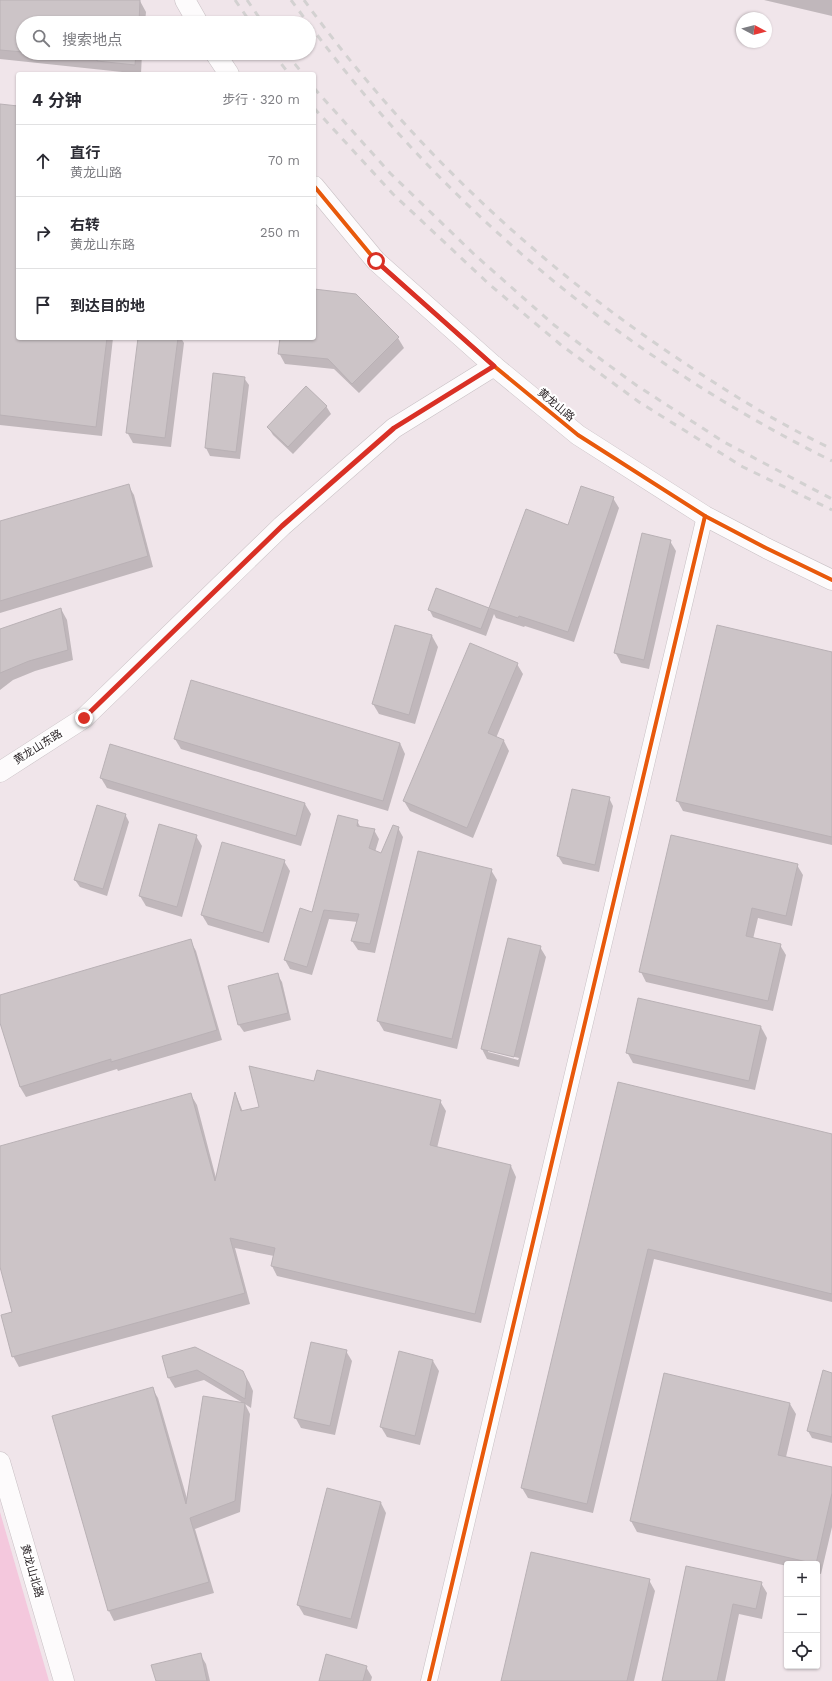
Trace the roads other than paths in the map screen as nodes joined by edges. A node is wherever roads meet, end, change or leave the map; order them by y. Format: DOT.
graph roads {
  1 [pos="185,0"];
  2 [pos="194,16"];
  3 [pos="220,60"];
  4 [pos="229,72"];
  5 [pos="316,188"];
  6 [pos="494,366"];
  7 [pos="705,516"];
  8 [pos="832,580"];
  9 [pos="0,772"];
  10 [pos="0,1462"];
  11 [pos="64,1681"];
  12 [pos="428,1681"];
  1 -- 2 [label="street"];
  3 -- 4 [label="street"];
  5 -- 6 [label="street, 黄龙山路"];
  6 -- 7 [label="street, 黄龙山路"];
  6 -- 9 [label="street, 黄龙山东路"];
  7 -- 8 [label="street, 黄龙山路"];
  7 -- 12 [label="street"];
  10 -- 11 [label="street, 黄龙山北路"];
}
